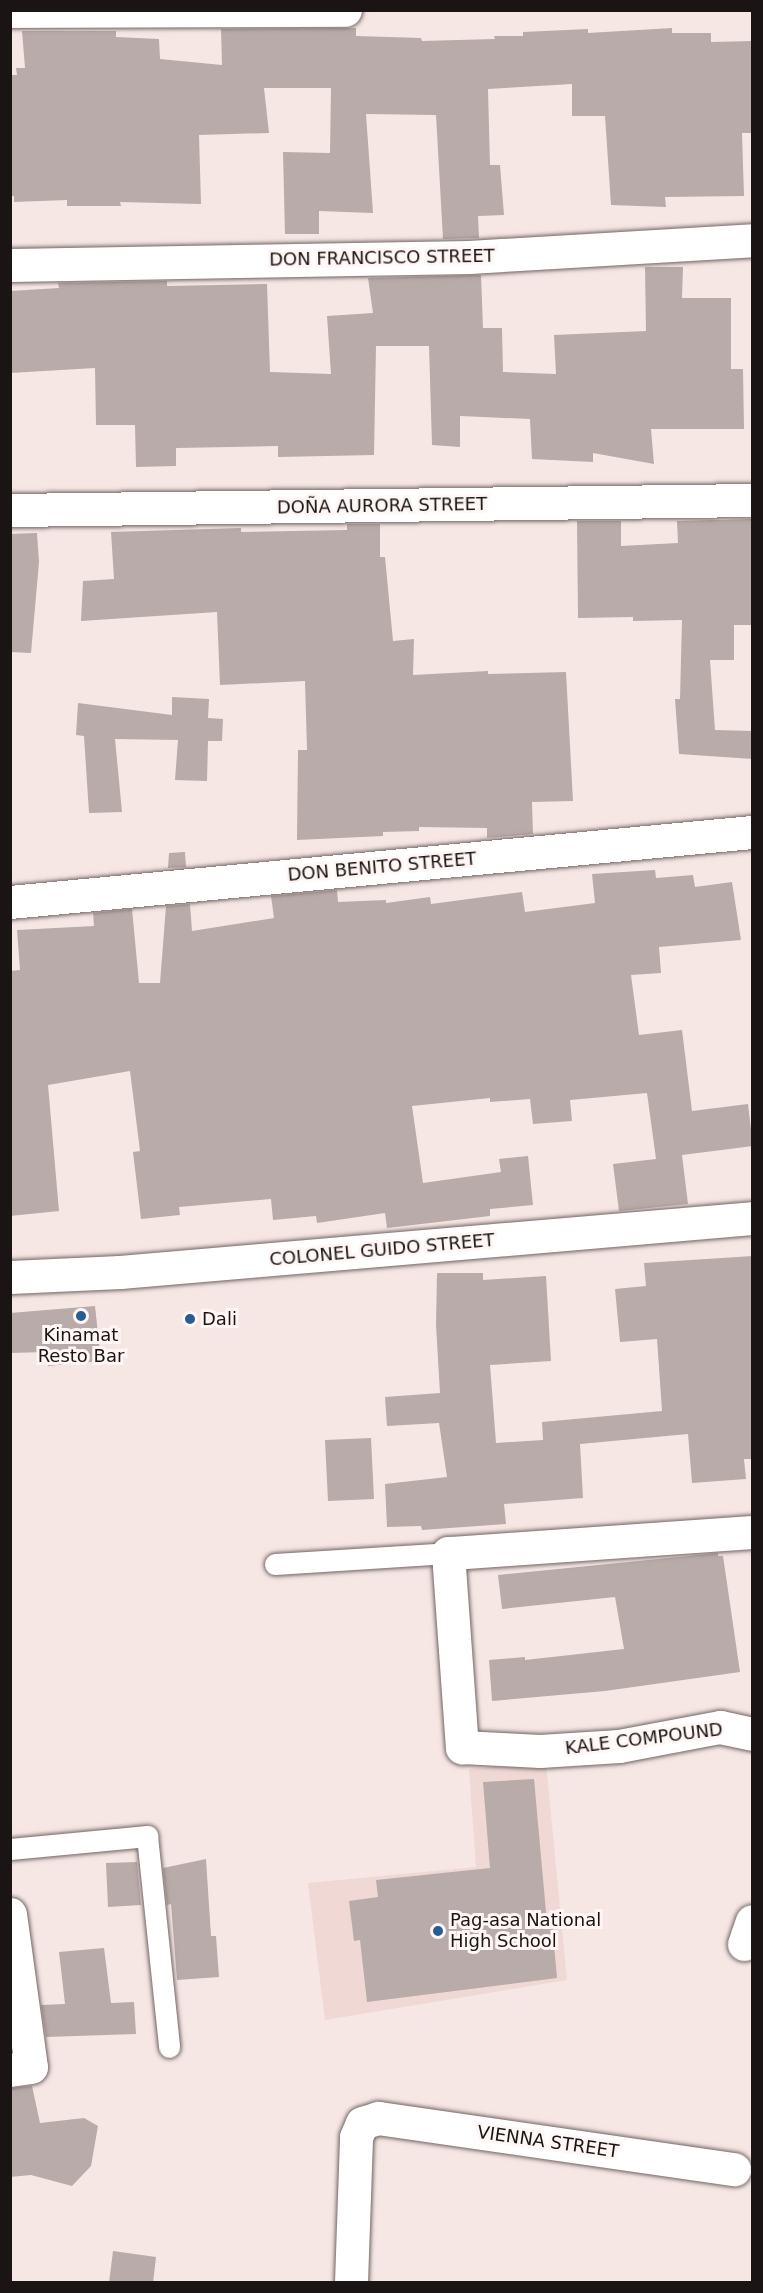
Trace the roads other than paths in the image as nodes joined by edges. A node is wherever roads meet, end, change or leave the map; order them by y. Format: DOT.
graph roads {
  1 [pos="345,10"];
  2 [pos="10,12"];
  3 [pos="753,240"];
  4 [pos="10,265"];
  5 [pos="753,500"];
  6 [pos="10,510"];
  7 [pos="753,832"];
  8 [pos="10,902"];
  9 [pos="753,1218"];
  10 [pos="10,1277"];
  11 [pos="753,1532"];
  12 [pos="448,1553"];
  13 [pos="275,1564"];
  14 [pos="753,1734"];
  15 [pos="10,1849"];
  16 [pos="10,1914"];
  17 [pos="169,2048"];
  18 [pos="10,2070"];
  19 [pos="734,2169"];
  20 [pos="351,2283"];
  1 -- 2 [label="street"];
  3 -- 4 [label="street, DON FRANCISCO STREET"];
  5 -- 6 [label="street, DOÑA AURORA STREET"];
  7 -- 8 [label="street, DON BENITO STREET"];
  9 -- 10 [label="street, COLONEL GUIDO STREET"];
  11 -- 12 [label="street"];
  12 -- 13 [label="lane"];
  12 -- 14 [label="street, KALE COMPOUND"];
  15 -- 17 [label="lane"];
  16 -- 18 [label="street"];
  19 -- 20 [label="street, VIENNA STREET"];
}
